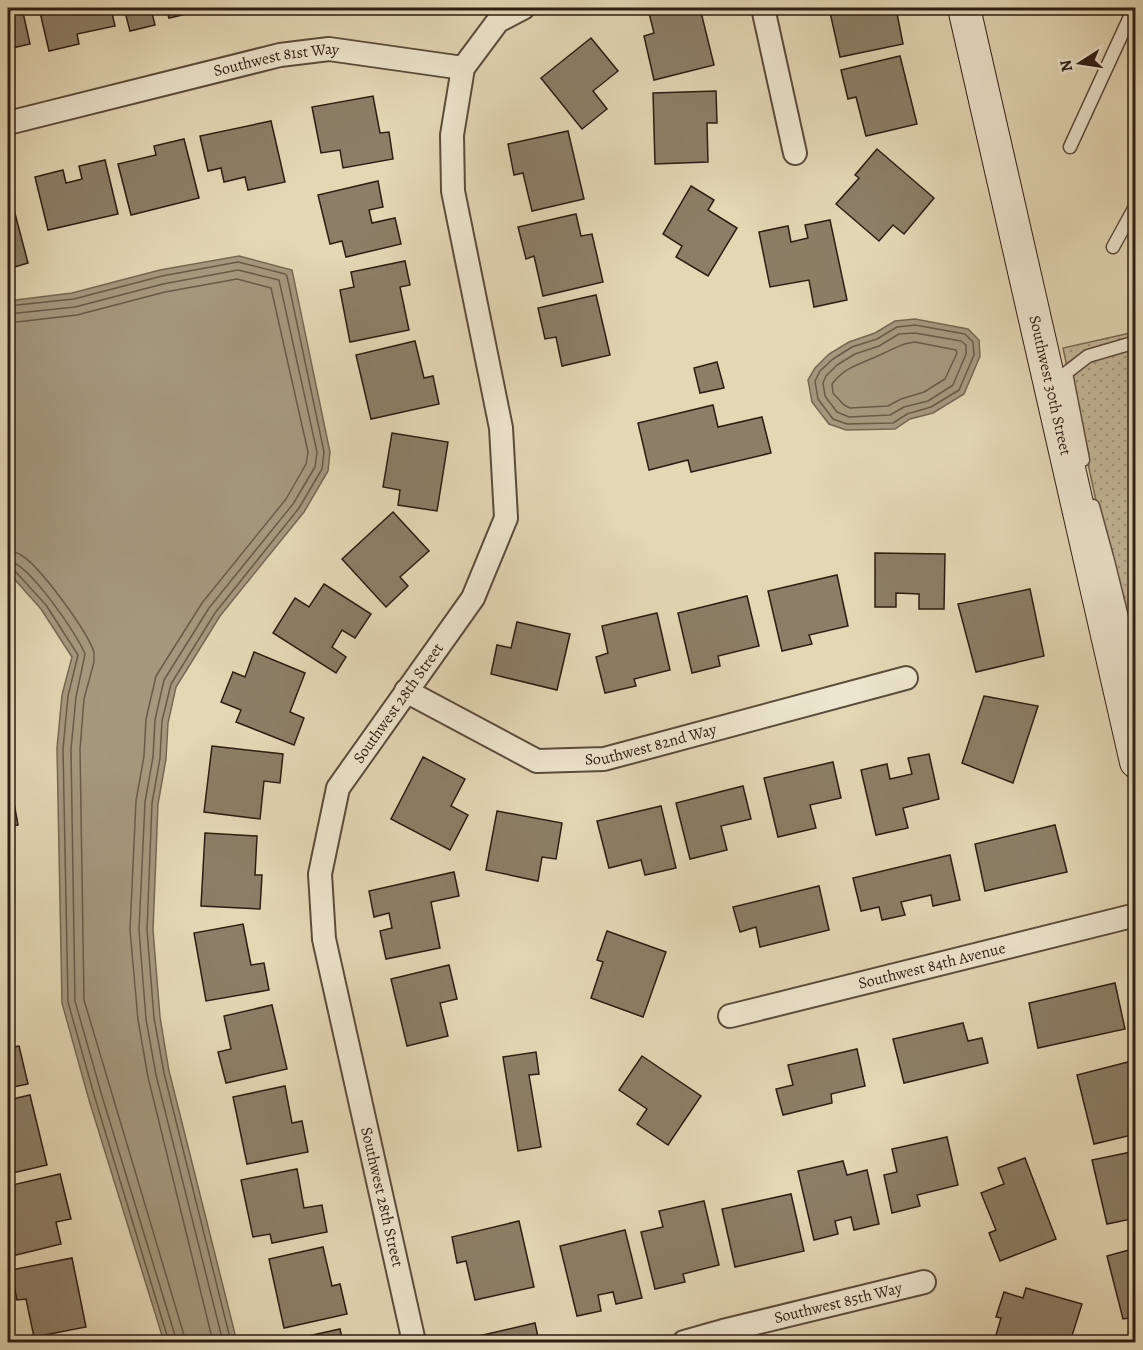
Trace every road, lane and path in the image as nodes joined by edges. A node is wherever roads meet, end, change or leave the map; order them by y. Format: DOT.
graph roads {
  1 [pos="523,8"];
  2 [pos="763,8"];
  3 [pos="964,8"];
  4 [pos="1134,8"];
  5 [pos="463,68"];
  6 [pos="8,123"];
  7 [pos="1070,147"];
  8 [pos="795,153"];
  9 [pos="1136,205"];
  10 [pos="1113,247"];
  11 [pos="1136,342"];
  12 [pos="1136,674"];
  13 [pos="906,678"];
  14 [pos="406,691"];
  15 [pos="1136,762"];
  16 [pos="1136,915"];
  17 [pos="730,1016"];
  18 [pos="924,1281"];
  19 [pos="414,1342"];
  20 [pos="684,1342"];
  1 -- 5 [label="street"];
  2 -- 8 [label="street"];
  3 -- 15 [label="street, Southwest 30th Street"];
  4 -- 7 [label="lane"];
  5 -- 6 [label="street, Southwest 81st Way"];
  5 -- 14 [label="street, Southwest 28th Street"];
  9 -- 10 [label="lane"];
  11 -- 12 [label="lane"];
  13 -- 14 [label="street, Southwest 82nd Way"];
  14 -- 19 [label="street, Southwest 28th Street"];
  16 -- 17 [label="street, Southwest 84th Avenue"];
  18 -- 20 [label="street, Southwest 85th Way"];
}
